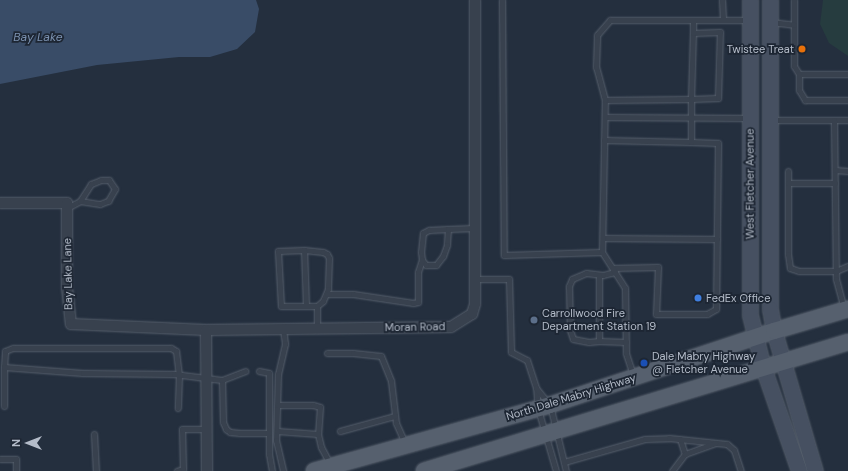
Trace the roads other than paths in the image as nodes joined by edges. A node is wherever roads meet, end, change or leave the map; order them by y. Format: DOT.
graph roads {
  1 [pos="475,0"];
  2 [pos="502,0"];
  3 [pos="722,0"];
  4 [pos="750,0"];
  5 [pos="770,0"];
  6 [pos="794,0"];
  7 [pos="693,20"];
  8 [pos="723,20"];
  9 [pos="750,20"];
  10 [pos="770,22"];
  11 [pos="794,25"];
  12 [pos="693,33"];
  13 [pos="799,74"];
  14 [pos="848,74"];
  15 [pos="691,99"];
  16 [pos="605,100"];
  17 [pos="848,100"];
  18 [pos="605,117"];
  19 [pos="691,118"];
  20 [pos="750,118"];
  21 [pos="769,120"];
  22 [pos="834,120"];
  23 [pos="848,120"];
  24 [pos="604,140"];
  25 [pos="691,142"];
  26 [pos="835,170"];
  27 [pos="788,171"];
  28 [pos="848,171"];
  29 [pos="788,183"];
  30 [pos="835,183"];
  31 [pos="80,201"];
  32 [pos="0,203"];
  33 [pos="67,208"];
  34 [pos="475,228"];
  35 [pos="448,229"];
  36 [pos="603,238"];
  37 [pos="717,239"];
  38 [pos="304,250"];
  39 [pos="602,252"];
  40 [pos="422,260"];
  41 [pos="848,266"];
  42 [pos="614,270"];
  43 [pos="836,271"];
  44 [pos="599,275"];
  45 [pos="475,279"];
  46 [pos="327,294"];
  47 [pos="306,306"];
  48 [pos="317,306"];
  49 [pos="846,310"];
  50 [pos="283,328"];
  51 [pos="317,328"];
  52 [pos="206,330"];
  53 [pos="774,331"];
  54 [pos="755,338"];
  55 [pos="599,341"];
  56 [pos="626,342"];
  57 [pos="848,342"];
  58 [pos="327,353"];
  59 [pos="784,362"];
  60 [pos="4,367"];
  61 [pos="763,367"];
  62 [pos="245,371"];
  63 [pos="259,371"];
  64 [pos="179,375"];
  65 [pos="205,378"];
  66 [pos="634,378"];
  67 [pos="222,380"];
  68 [pos="536,388"];
  69 [pos="278,404"];
  70 [pos="4,406"];
  71 [pos="544,407"];
  72 [pos="178,408"];
  73 [pos="395,416"];
  74 [pos="206,429"];
  75 [pos="277,431"];
  76 [pos="340,431"];
  77 [pos="269,433"];
  78 [pos="551,433"];
  79 [pos="94,434"];
  80 [pos="318,434"];
  81 [pos="680,439"];
  82 [pos="716,442"];
  83 [pos="406,445"];
  84 [pos="685,454"];
  85 [pos="0,459"];
  86 [pos="564,462"];
  87 [pos="331,466"];
  88 [pos="16,471"];
  89 [pos="96,471"];
  90 [pos="177,471"];
  91 [pos="207,471"];
  92 [pos="272,471"];
  93 [pos="283,471"];
  94 [pos="314,471"];
  95 [pos="424,471"];
  96 [pos="556,471"];
  97 [pos="566,471"];
  98 [pos="672,471"];
  99 [pos="741,471"];
  100 [pos="799,471"];
  101 [pos="815,471"];
  1 -- 34 [label="street, Moran Road"];
  2 -- 39 [label="lane"];
  3 -- 8 [label="lane"];
  4 -- 9 [label="main road, West Fletcher Avenue"];
  5 -- 10 [label="main road, West Fletcher Avenue"];
  6 -- 11 [label="lane"];
  7 -- 8 [label="lane"];
  7 -- 12 [label="lane"];
  7 -- 16 [label="lane"];
  8 -- 9 [label="lane"];
  9 -- 10 [label="main road"];
  9 -- 20 [label="main road, West Fletcher Avenue"];
  10 -- 11 [label="lane"];
  10 -- 21 [label="main road, West Fletcher Avenue"];
  11 -- 13 [label="lane"];
  12 -- 15 [label="lane"];
  12 -- 15 [label="lane"];
  13 -- 14 [label="lane"];
  13 -- 17 [label="lane"];
  15 -- 16 [label="lane"];
  15 -- 19 [label="lane"];
  16 -- 18 [label="lane"];
  18 -- 19 [label="lane"];
  18 -- 24 [label="lane"];
  19 -- 20 [label="lane"];
  19 -- 25 [label="lane"];
  20 -- 54 [label="main road, West Fletcher Avenue"];
  21 -- 22 [label="lane"];
  21 -- 53 [label="main road, West Fletcher Avenue"];
  22 -- 23 [label="lane"];
  22 -- 26 [label="lane"];
  24 -- 25 [label="lane"];
  24 -- 36 [label="lane"];
  25 -- 37 [label="lane"];
  26 -- 28 [label="lane"];
  26 -- 30 [label="lane"];
  27 -- 29 [label="lane"];
  29 -- 30 [label="lane"];
  29 -- 43 [label="lane"];
  30 -- 43 [label="lane"];
  31 -- 31 [label="lane"];
  31 -- 33 [label="lane"];
  32 -- 33 [label="street"];
  33 -- 52 [label="street, Bay Lake Lane"];
  34 -- 35 [label="lane"];
  34 -- 45 [label="street, Moran Road"];
  35 -- 40 [label="lane"];
  35 -- 40 [label="lane"];
  36 -- 37 [label="lane"];
  36 -- 39 [label="lane"];
  37 -- 42 [label="lane"];
  38 -- 46 [label="lane"];
  38 -- 47 [label="lane"];
  38 -- 47 [label="lane"];
  39 -- 42 [label="lane"];
  40 -- 46 [label="lane"];
  41 -- 43 [label="lane"];
  42 -- 44 [label="lane"];
  42 -- 56 [label="lane"];
  43 -- 49 [label="lane"];
  44 -- 55 [label="lane"];
  44 -- 55 [label="lane"];
  45 -- 51 [label="street, Moran Road"];
  45 -- 68 [label="lane"];
  46 -- 48 [label="lane"];
  47 -- 48 [label="lane"];
  48 -- 51 [label="lane"];
  49 -- 53 [label="main road, North Dale Mabry Highway"];
  50 -- 51 [label="street, Moran Road"];
  50 -- 52 [label="street, Moran Road"];
  50 -- 69 [label="lane"];
  52 -- 65 [label="street"];
  53 -- 54 [label="main road, North Dale Mabry Highway"];
  53 -- 59 [label="main road, West Fletcher Avenue"];
  54 -- 61 [label="main road, West Fletcher Avenue"];
  54 -- 66 [label="main road, North Dale Mabry Highway"];
  55 -- 56 [label="lane"];
  56 -- 66 [label="lane"];
  57 -- 59 [label="main road"];
  58 -- 73 [label="lane"];
  59 -- 61 [label="main road"];
  59 -- 101 [label="main road, West Fletcher Avenue"];
  60 -- 64 [label="lane"];
  60 -- 64 [label="lane"];
  60 -- 70 [label="lane"];
  61 -- 78 [label="main road"];
  61 -- 100 [label="main road, West Fletcher Avenue"];
  62 -- 67 [label="lane"];
  63 -- 77 [label="lane"];
  64 -- 65 [label="lane"];
  64 -- 72 [label="lane"];
  65 -- 67 [label="lane"];
  65 -- 74 [label="street"];
  66 -- 71 [label="main road, North Dale Mabry Highway"];
  67 -- 77 [label="lane"];
  68 -- 71 [label="lane"];
  68 -- 71 [label="lane"];
  69 -- 75 [label="lane"];
  69 -- 80 [label="lane"];
  71 -- 78 [label="lane"];
  71 -- 78 [label="lane"];
  71 -- 83 [label="main road, North Dale Mabry Highway"];
  73 -- 76 [label="lane"];
  73 -- 83 [label="lane"];
  74 -- 90 [label="lane"];
  74 -- 91 [label="street"];
  75 -- 80 [label="lane"];
  75 -- 93 [label="lane"];
  77 -- 92 [label="lane"];
  78 -- 86 [label="lane"];
  78 -- 95 [label="main road"];
  78 -- 96 [label="lane"];
  79 -- 89 [label="lane"];
  80 -- 87 [label="lane"];
  81 -- 82 [label="lane"];
  81 -- 84 [label="lane"];
  81 -- 86 [label="lane"];
  82 -- 84 [label="lane"];
  82 -- 99 [label="lane"];
  83 -- 87 [label="main road, North Dale Mabry Highway"];
  84 -- 98 [label="lane"];
  85 -- 88 [label="lane"];
  86 -- 97 [label="lane"];
  87 -- 94 [label="main road, North Dale Mabry Highway"];
}
